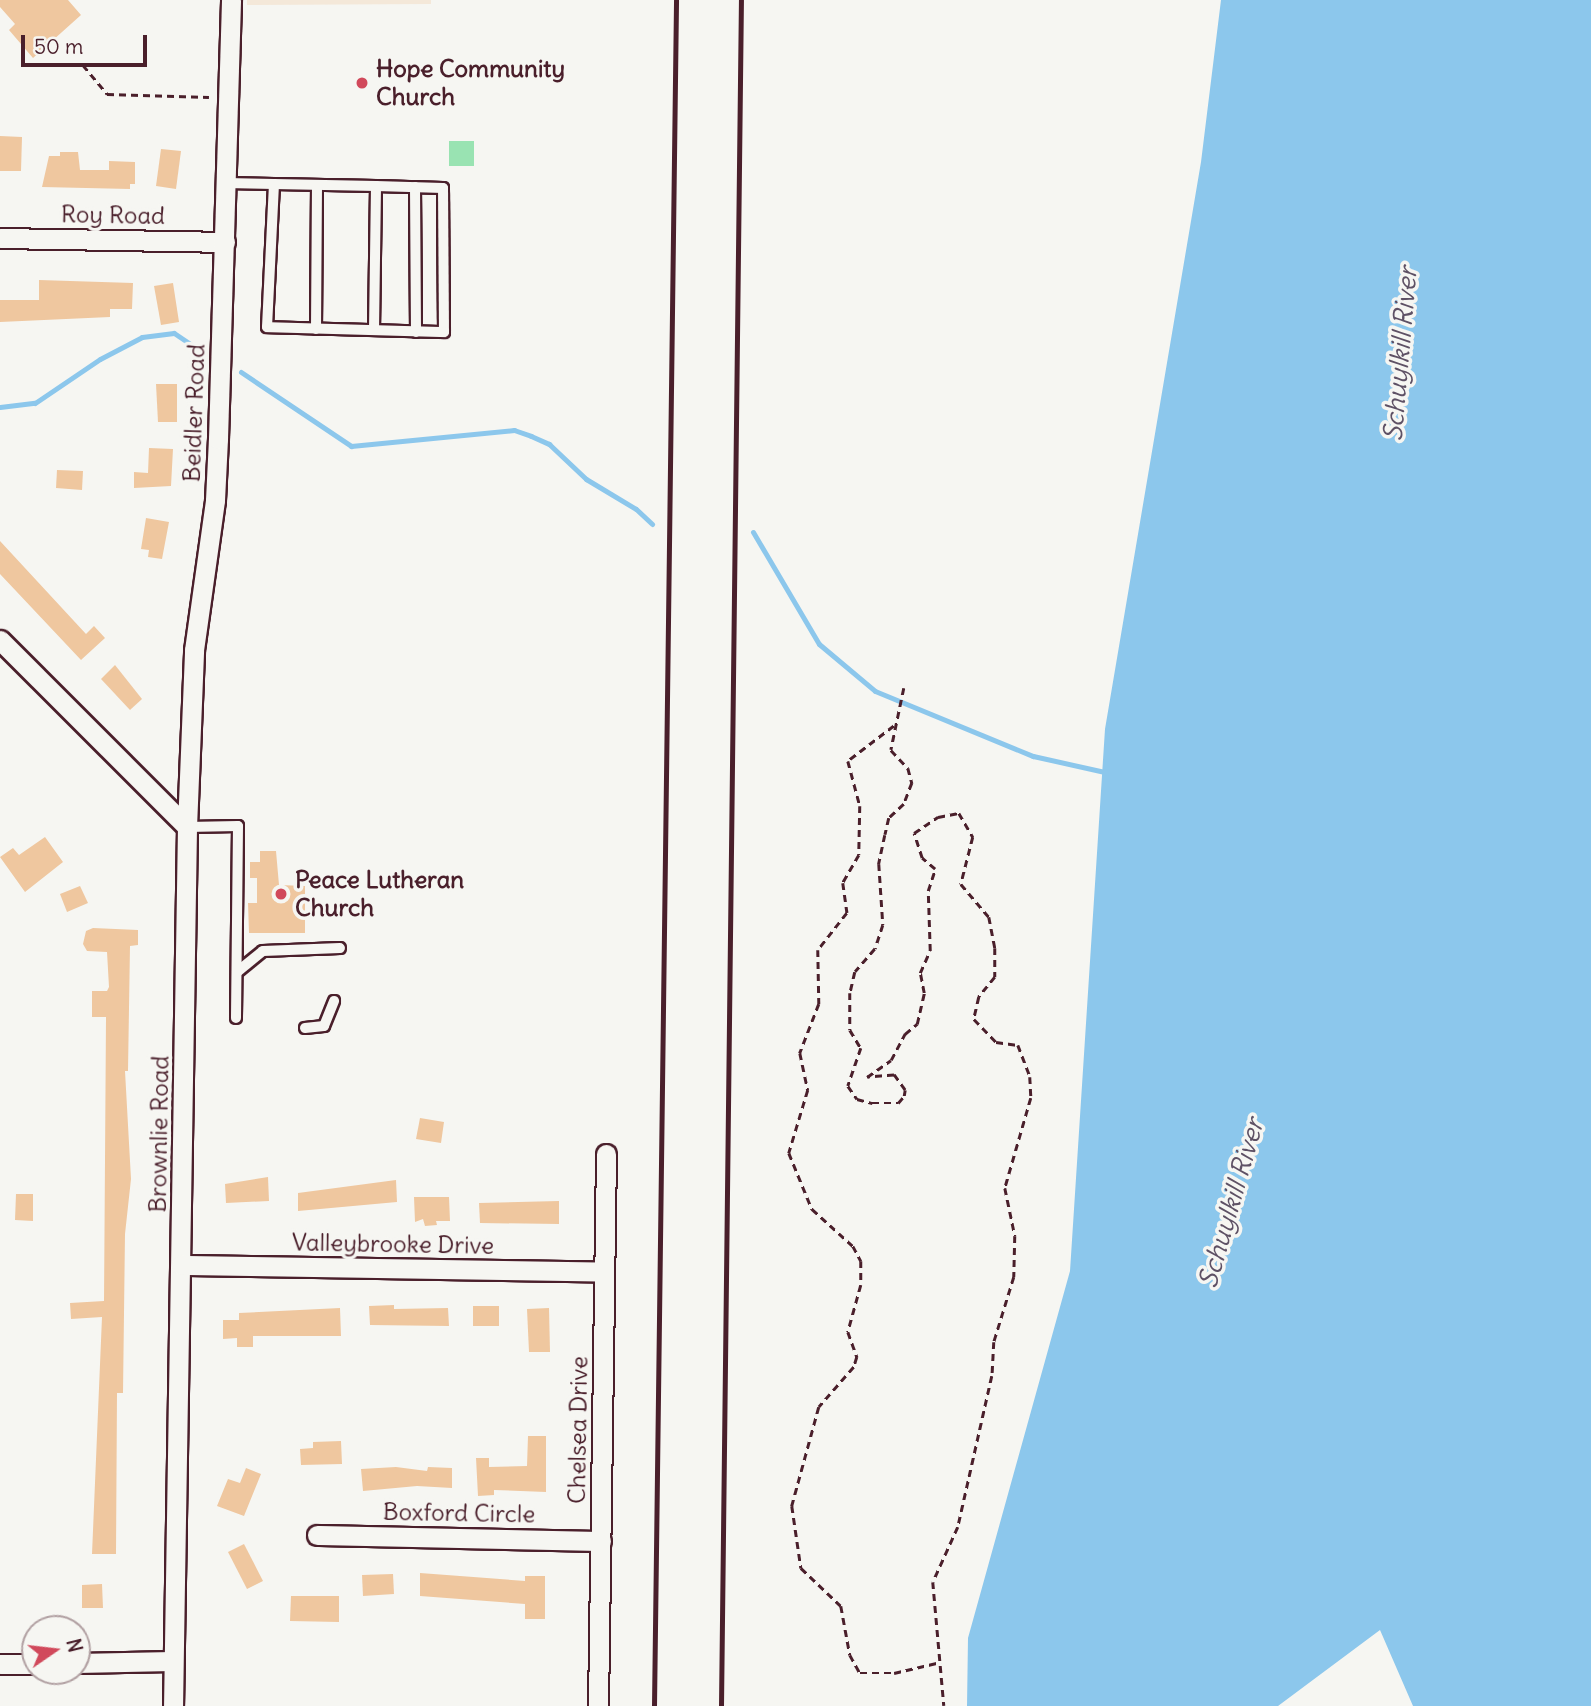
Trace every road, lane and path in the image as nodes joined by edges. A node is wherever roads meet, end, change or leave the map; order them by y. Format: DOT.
graph roads {
  1 [pos="231,0"];
  2 [pos="83,65"];
  3 [pos="228,98"];
  4 [pos="226,183"];
  5 [pos="274,184"];
  6 [pos="317,185"];
  7 [pos="376,186"];
  8 [pos="415,187"];
  9 [pos="0,238"];
  10 [pos="225,242"];
  11 [pos="316,329"];
  12 [pos="374,330"];
  13 [pos="415,332"];
  14 [pos="0,640"];
  15 [pos="904,688"];
  16 [pos="894,726"];
  17 [pos="187,827"];
  18 [pos="340,948"];
  19 [pos="237,972"];
  20 [pos="334,1002"];
  21 [pos="236,1018"];
  22 [pos="305,1028"];
  23 [pos="606,1154"];
  24 [pos="181,1265"];
  25 [pos="604,1272"];
  26 [pos="317,1535"];
  27 [pos="601,1541"];
  28 [pos="172,1661"];
  29 [pos="942,1662"];
  30 [pos="91,1663"];
  31 [pos="0,1664"];
  32 [pos="21,1664"];
  33 [pos="173,1706"];
  34 [pos="598,1706"];
  35 [pos="944,1706"];
  1 -- 3 [label="street, Beidler Road"];
  2 -- 3 [label="path"];
  3 -- 4 [label="street, Beidler Road"];
  4 -- 5 [label="lane"];
  4 -- 10 [label="street, Beidler Road"];
  5 -- 6 [label="lane"];
  5 -- 11 [label="lane"];
  6 -- 7 [label="lane"];
  6 -- 11 [label="lane"];
  7 -- 8 [label="lane"];
  7 -- 12 [label="lane"];
  8 -- 13 [label="lane"];
  8 -- 13 [label="lane"];
  9 -- 10 [label="street, Roy Road"];
  10 -- 17 [label="street, Beidler Road"];
  11 -- 12 [label="lane"];
  12 -- 13 [label="lane"];
  14 -- 17 [label="street"];
  15 -- 16 [label="path"];
  16 -- 29 [label="path"];
  16 -- 29 [label="path"];
  17 -- 19 [label="lane"];
  17 -- 24 [label="street, Brownlie Road"];
  18 -- 19 [label="lane"];
  19 -- 21 [label="lane"];
  20 -- 22 [label="lane"];
  23 -- 25 [label="street, Chelsea Drive"];
  24 -- 25 [label="street, Valleybrooke Drive"];
  24 -- 28 [label="street, Brownlie Road"];
  25 -- 27 [label="street, Chelsea Drive"];
  26 -- 27 [label="street, Boxford Circle"];
  27 -- 34 [label="street, Chelsea Drive"];
  28 -- 30 [label="street"];
  28 -- 33 [label="street, Brownlie Road"];
  29 -- 35 [label="path"];
  31 -- 32 [label="street"];
}
